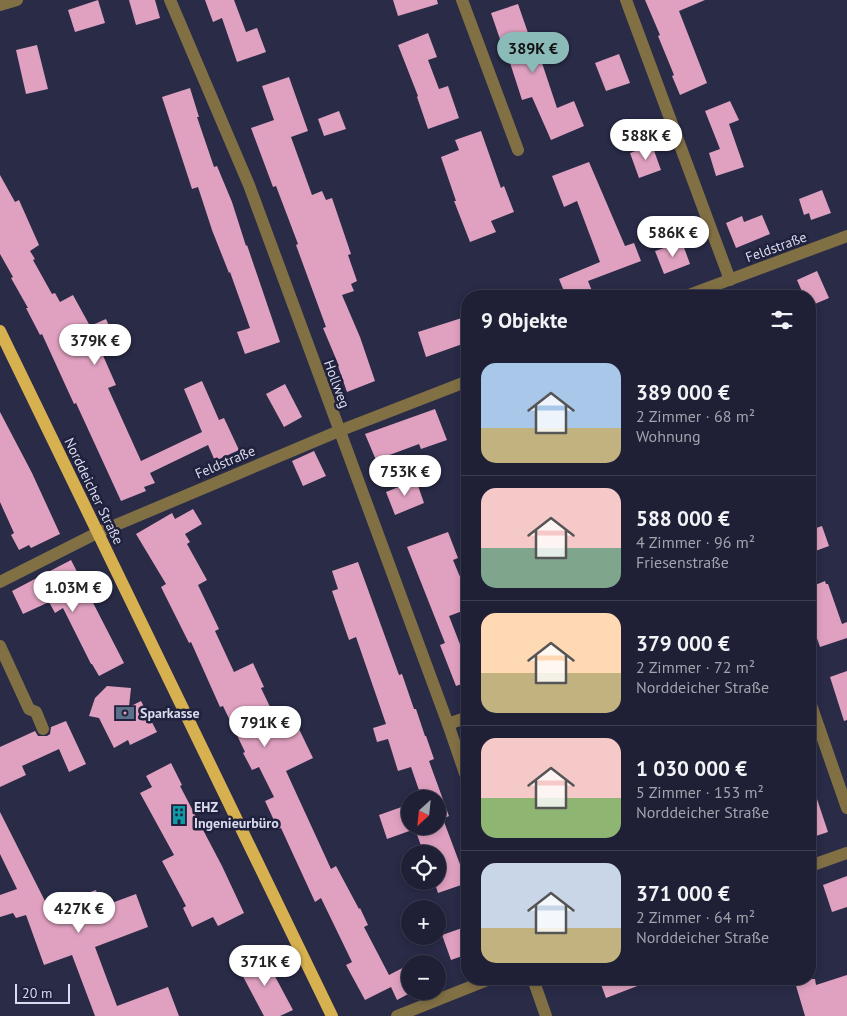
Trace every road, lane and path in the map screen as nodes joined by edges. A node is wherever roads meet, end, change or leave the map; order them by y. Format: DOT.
graph roads {
  1 [pos="17,0"];
  2 [pos="170,0"];
  3 [pos="462,0"];
  4 [pos="626,0"];
  5 [pos="0,5"];
  6 [pos="518,150"];
  7 [pos="847,236"];
  8 [pos="730,280"];
  9 [pos="702,290"];
  10 [pos="0,330"];
  11 [pos="461,384"];
  12 [pos="339,431"];
  13 [pos="97,532"];
  14 [pos="0,582"];
  15 [pos="0,646"];
  16 [pos="461,719"];
  17 [pos="816,719"];
  18 [pos="448,724"];
  19 [pos="44,729"];
  20 [pos="461,762"];
  21 [pos="847,808"];
  22 [pos="847,853"];
  23 [pos="816,864"];
  24 [pos="475,985"];
  25 [pos="535,985"];
  26 [pos="332,1016"];
  27 [pos="397,1016"];
  28 [pos="546,1016"];
  1 -- 5 [label="street"];
  2 -- 12 [label="street, Hollweg"];
  3 -- 6 [label="street"];
  4 -- 8 [label="street"];
  7 -- 8 [label="street, Feldstraße"];
  8 -- 9 [label="street, Feldstraße"];
  10 -- 13 [label="main road, Norddeicher Straße"];
  11 -- 12 [label="street, Feldstraße"];
  12 -- 13 [label="street, Feldstraße"];
  12 -- 18 [label="street, Hollweg"];
  13 -- 14 [label="street, Feldstraße"];
  13 -- 26 [label="main road, Norddeicher Straße"];
  15 -- 19 [label="street"];
  16 -- 18 [label="street"];
  17 -- 21 [label="street"];
  18 -- 20 [label="street, Hollweg"];
  22 -- 23 [label="street"];
  24 -- 27 [label="street"];
  25 -- 28 [label="street"];
}
